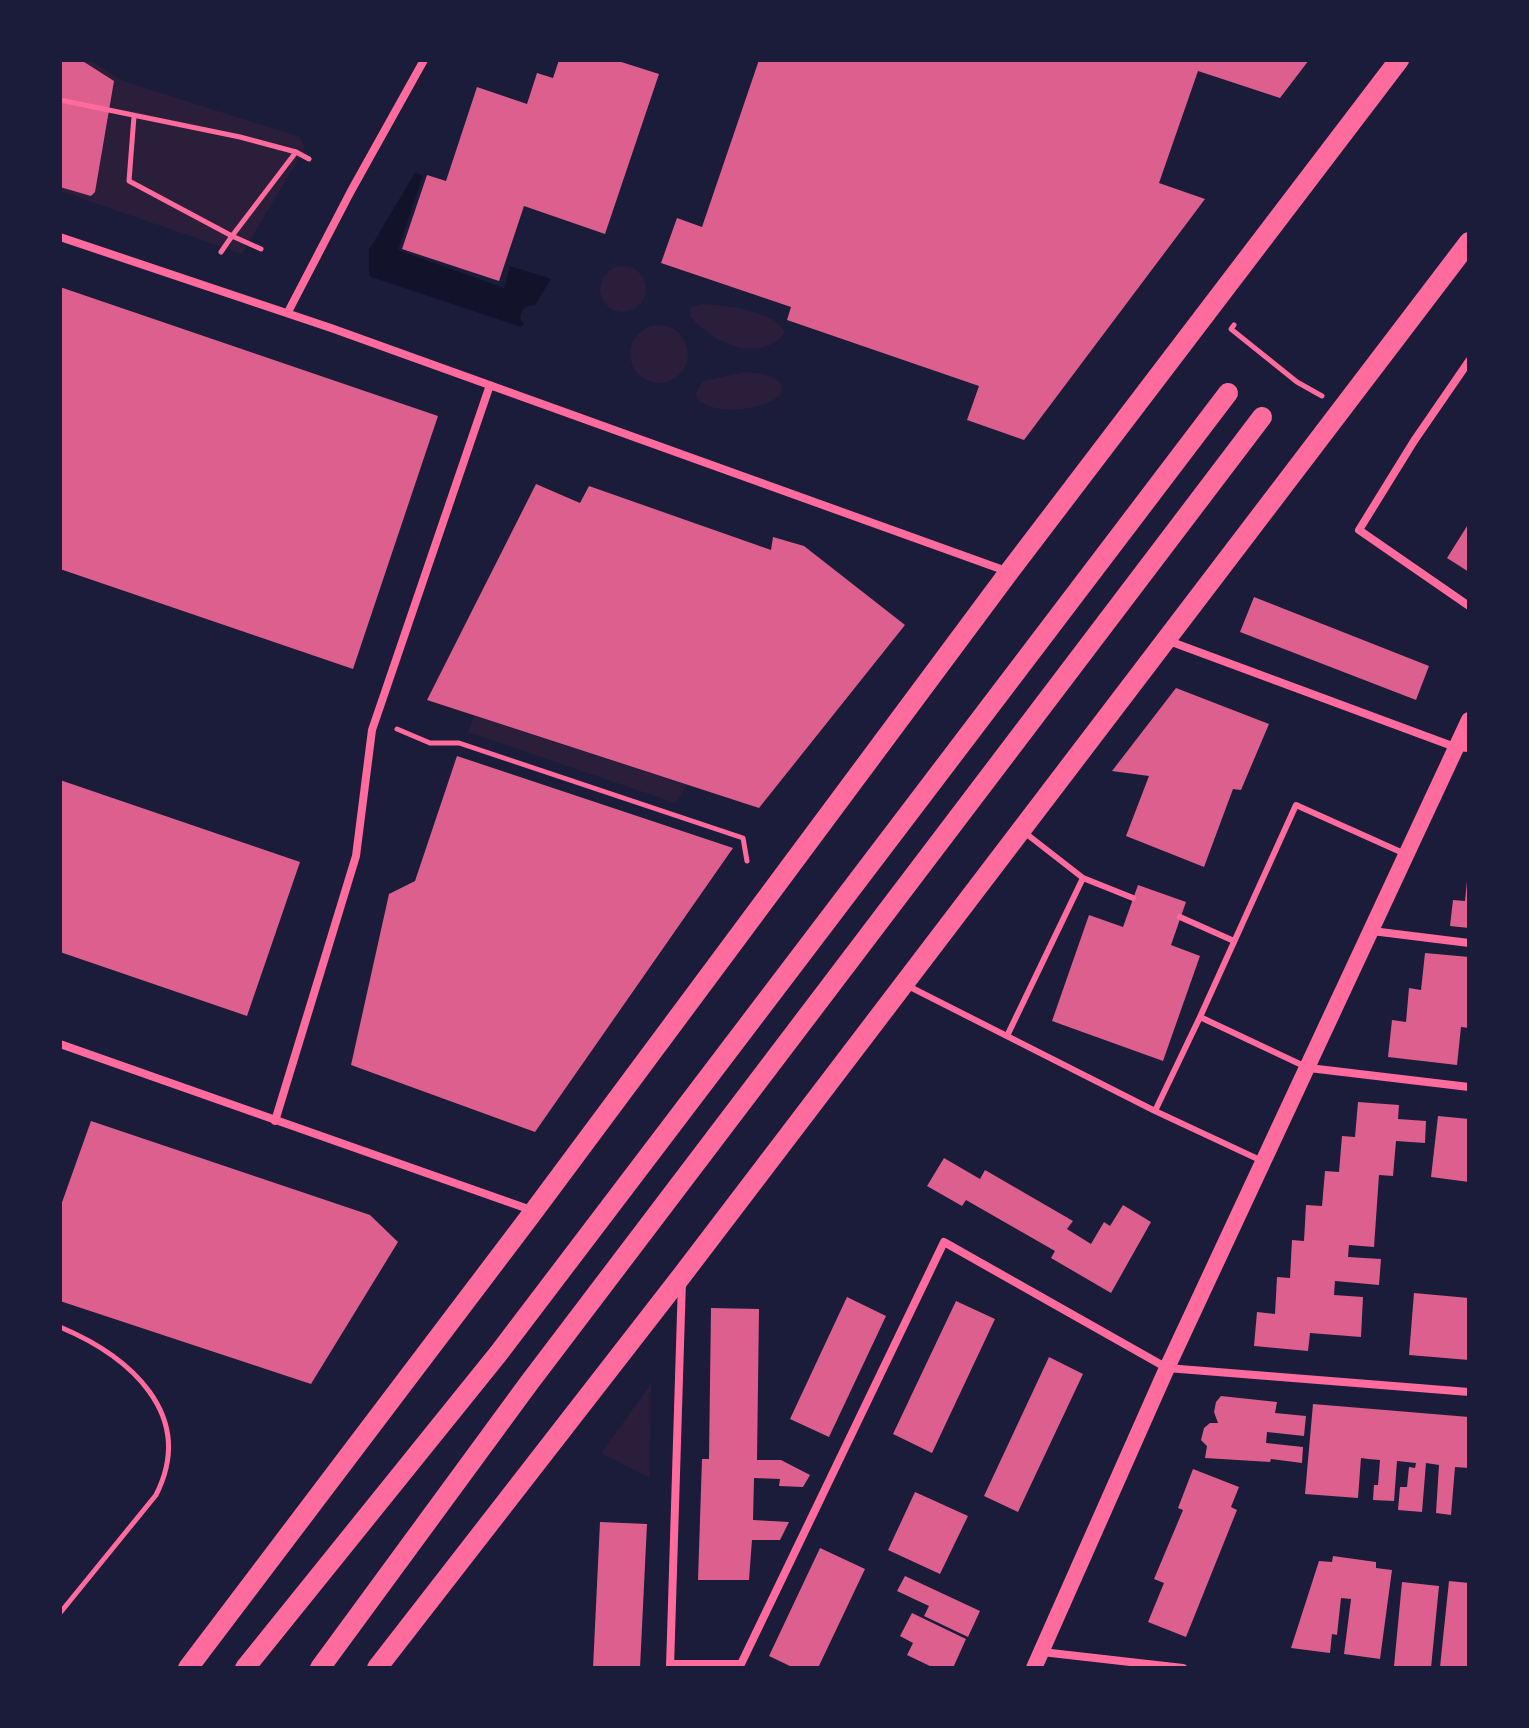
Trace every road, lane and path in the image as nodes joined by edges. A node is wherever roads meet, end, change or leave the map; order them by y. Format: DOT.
graph roads {
  1 [pos="424,60"];
  2 [pos="1399,60"];
  3 [pos="60,100"];
  4 [pos="134,116"];
  5 [pos="296,152"];
  6 [pos="309,159"];
  7 [pos="232,236"];
  8 [pos="60,237"];
  9 [pos="1469,242"];
  10 [pos="261,249"];
  11 [pos="221,252"];
  12 [pos="288,312"];
  13 [pos="1240,318"];
  14 [pos="1469,361"];
  15 [pos="490,385"];
  16 [pos="1332,386"];
  17 [pos="1228,393"];
  18 [pos="1262,417"];
  19 [pos="1009,572"];
  20 [pos="1469,606"];
  21 [pos="1166,640"];
  22 [pos="1469,720"];
  23 [pos="397,729"];
  24 [pos="1462,748"];
  25 [pos="1021,830"];
  26 [pos="1407,854"];
  27 [pos="747,861"];
  28 [pos="1083,878"];
  29 [pos="1133,898"];
  30 [pos="1180,917"];
  31 [pos="1372,931"];
  32 [pos="1234,941"];
  33 [pos="1469,943"];
  34 [pos="904,984"];
  35 [pos="1200,1017"];
  36 [pos="1007,1036"];
  37 [pos="60,1044"];
  38 [pos="1309,1068"];
  39 [pos="1469,1087"];
  40 [pos="1155,1111"];
  41 [pos="275,1121"];
  42 [pos="1265,1162"];
  43 [pos="534,1211"];
  44 [pos="683,1274"];
  45 [pos="60,1327"];
  46 [pos="1167,1368"];
  47 [pos="1469,1392"];
  48 [pos="60,1613"];
  49 [pos="1042,1652"];
  50 [pos="670,1666"];
  51 [pos="188,1668"];
  52 [pos="245,1668"];
  53 [pos="320,1668"];
  54 [pos="377,1668"];
  55 [pos="1034,1668"];
  56 [pos="1183,1668"];
  1 -- 12 [label="street"];
  2 -- 19 [label="main road"];
  3 -- 4 [label="path"];
  4 -- 5 [label="path"];
  4 -- 7 [label="path"];
  5 -- 6 [label="path"];
  5 -- 7 [label="path"];
  7 -- 10 [label="path"];
  7 -- 11 [label="path"];
  8 -- 12 [label="street"];
  9 -- 21 [label="main road"];
  12 -- 15 [label="street"];
  13 -- 16 [label="path"];
  14 -- 20 [label="street"];
  15 -- 19 [label="street"];
  15 -- 41 [label="street"];
  17 -- 52 [label="main road"];
  18 -- 53 [label="main road"];
  19 -- 43 [label="main road"];
  21 -- 24 [label="street"];
  21 -- 25 [label="main road"];
  22 -- 24 [label="main road"];
  23 -- 27 [label="path"];
  24 -- 26 [label="main road"];
  25 -- 28 [label="lane"];
  25 -- 34 [label="main road"];
  26 -- 31 [label="main road"];
  26 -- 32 [label="lane"];
  28 -- 29 [label="lane"];
  28 -- 36 [label="lane"];
  30 -- 32 [label="lane"];
  31 -- 33 [label="street"];
  31 -- 38 [label="main road"];
  32 -- 35 [label="lane"];
  34 -- 36 [label="lane"];
  34 -- 44 [label="main road"];
  35 -- 38 [label="lane"];
  35 -- 40 [label="lane"];
  36 -- 40 [label="lane"];
  37 -- 41 [label="street"];
  38 -- 39 [label="street"];
  38 -- 42 [label="main road"];
  40 -- 42 [label="lane"];
  41 -- 43 [label="street"];
  42 -- 46 [label="main road"];
  43 -- 51 [label="main road"];
  44 -- 50 [label="street"];
  44 -- 54 [label="main road"];
  45 -- 48 [label="path"];
  46 -- 47 [label="street"];
  46 -- 49 [label="main road"];
  46 -- 50 [label="street"];
  49 -- 55 [label="main road"];
  49 -- 56 [label="street"];
}
